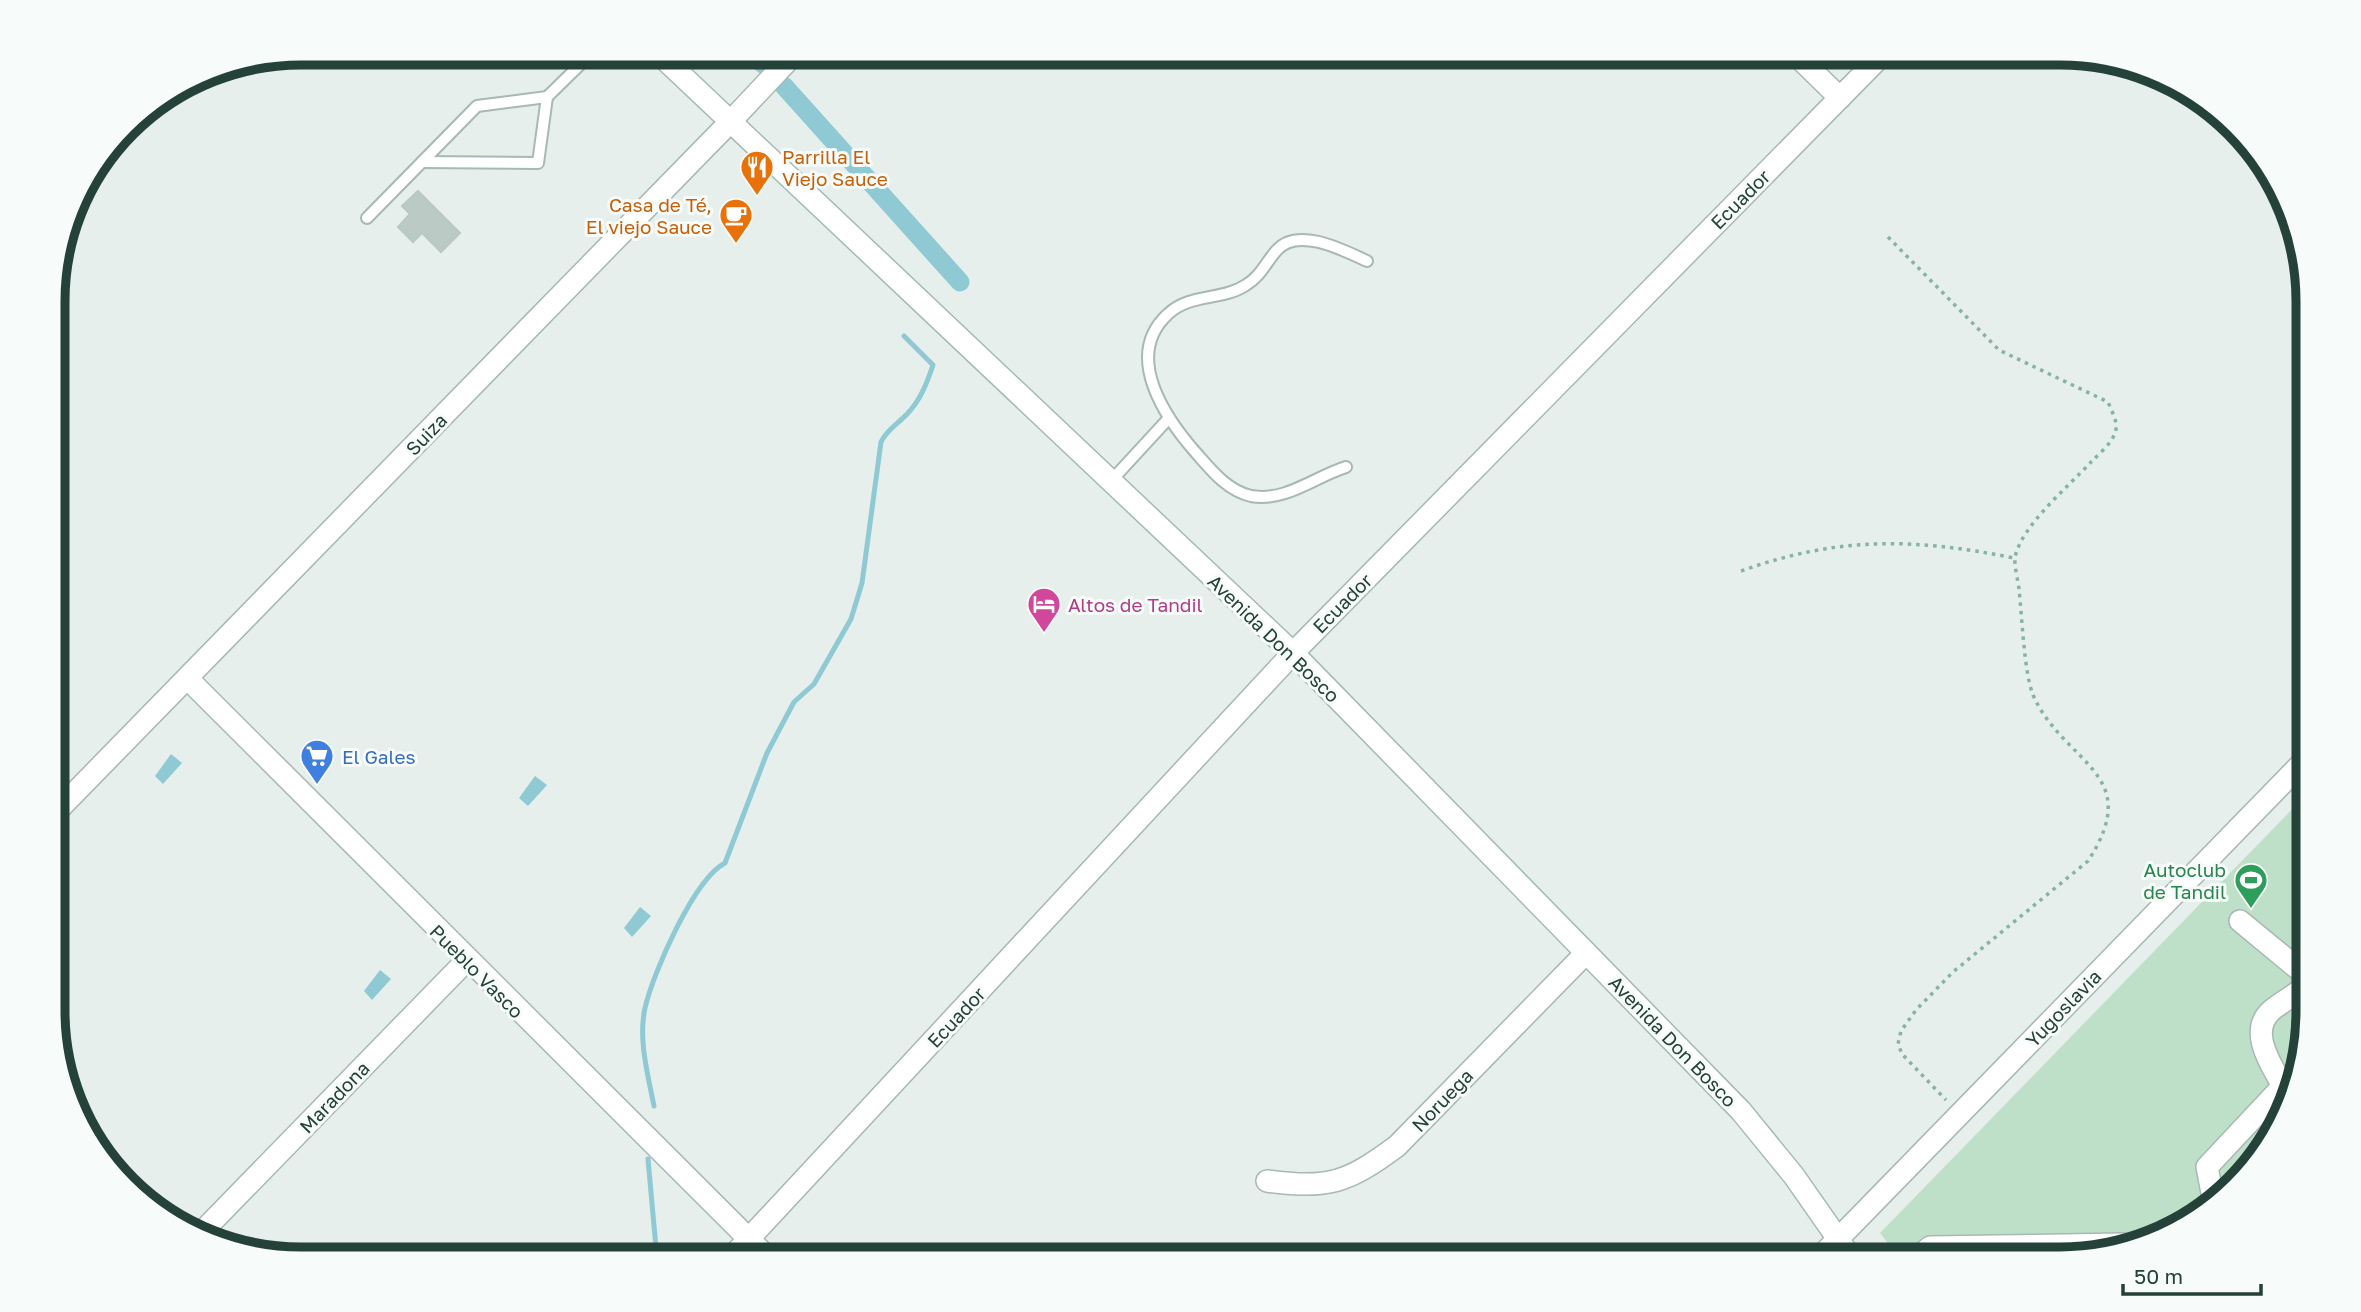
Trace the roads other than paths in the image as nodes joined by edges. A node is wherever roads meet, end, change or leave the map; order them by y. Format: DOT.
graph roads {
  1 [pos="579,65"];
  2 [pos="673,65"];
  3 [pos="782,65"];
  4 [pos="1807,65"];
  5 [pos="1872,65"];
  6 [pos="547,97"];
  7 [pos="1840,98"];
  8 [pos="731,121"];
  9 [pos="422,163"];
  10 [pos="367,218"];
  11 [pos="1367,261"];
  12 [pos="1169,418"];
  13 [pos="1346,467"];
  14 [pos="1111,481"];
  15 [pos="1293,653"];
  16 [pos="188,679"];
  17 [pos="2296,769"];
  18 [pos="65,803"];
  19 [pos="2241,921"];
  20 [pos="1586,953"];
  21 [pos="467,960"];
  22 [pos="2296,967"];
  23 [pos="2296,993"];
  24 [pos="1267,1181"];
  25 [pos="2212,1192"];
  26 [pos="207,1227"];
  27 [pos="1838,1239"];
  28 [pos="749,1240"];
  29 [pos="2095,1244"];
  30 [pos="742,1247"];
  31 [pos="756,1247"];
  32 [pos="1830,1247"];
  33 [pos="1844,1247"];
  34 [pos="1930,1247"];
  1 -- 6 [label="lane"];
  2 -- 8 [label="street, Avenida Don Bosco"];
  3 -- 8 [label="street, Suiza"];
  4 -- 7 [label="street"];
  5 -- 7 [label="street, Ecuador"];
  6 -- 9 [label="lane"];
  6 -- 9 [label="lane"];
  7 -- 15 [label="street, Ecuador"];
  8 -- 14 [label="street, Avenida Don Bosco"];
  8 -- 16 [label="street, Suiza"];
  9 -- 10 [label="lane"];
  11 -- 12 [label="lane"];
  12 -- 13 [label="lane"];
  12 -- 14 [label="lane"];
  14 -- 15 [label="street, Avenida Don Bosco"];
  15 -- 20 [label="street, Avenida Don Bosco"];
  15 -- 28 [label="street, Ecuador"];
  16 -- 18 [label="street, Suiza"];
  16 -- 21 [label="street, Pueblo Vasco"];
  17 -- 27 [label="street, Yugoslavia"];
  19 -- 22 [label="street"];
  20 -- 24 [label="street, Noruega"];
  20 -- 27 [label="street, Avenida Don Bosco"];
  21 -- 26 [label="street, Maradona"];
  21 -- 28 [label="street, Pueblo Vasco"];
  23 -- 25 [label="street"];
  27 -- 32 [label="street, Yugoslavia"];
  27 -- 33 [label="street, Avenida Don Bosco"];
  28 -- 30 [label="street, Ecuador"];
  28 -- 31 [label="street, Pueblo Vasco"];
  29 -- 34 [label="street"];
}
